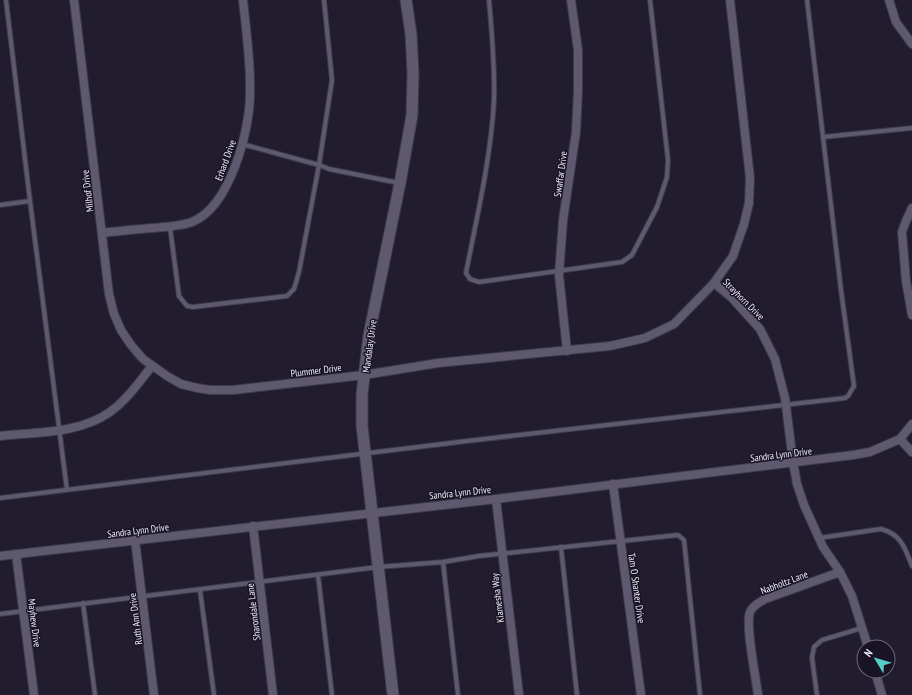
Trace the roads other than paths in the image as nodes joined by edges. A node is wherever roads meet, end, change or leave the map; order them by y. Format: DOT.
graph roads {
  1 [pos="6,0"];
  2 [pos="74,0"];
  3 [pos="243,0"];
  4 [pos="324,0"];
  5 [pos="406,0"];
  6 [pos="488,0"];
  7 [pos="572,0"];
  8 [pos="650,0"];
  9 [pos="730,0"];
  10 [pos="807,0"];
  11 [pos="889,0"];
  12 [pos="912,44"];
  13 [pos="912,128"];
  14 [pos="823,137"];
  15 [pos="242,144"];
  16 [pos="319,165"];
  17 [pos="400,183"];
  18 [pos="30,200"];
  19 [pos="0,205"];
  20 [pos="912,208"];
  21 [pos="170,226"];
  22 [pos="102,232"];
  23 [pos="560,271"];
  24 [pos="714,283"];
  25 [pos="912,315"];
  26 [pos="567,351"];
  27 [pos="152,366"];
  28 [pos="364,374"];
  29 [pos="786,404"];
  30 [pos="912,424"];
  31 [pos="60,430"];
  32 [pos="0,434"];
  33 [pos="900,439"];
  34 [pos="912,452"];
  35 [pos="365,454"];
  36 [pos="793,462"];
  37 [pos="613,484"];
  38 [pos="67,490"];
  39 [pos="0,498"];
  40 [pos="496,499"];
  41 [pos="372,512"];
  42 [pos="253,526"];
  43 [pos="819,538"];
  44 [pos="135,540"];
  45 [pos="621,540"];
  46 [pos="561,546"];
  47 [pos="16,554"];
  48 [pos="502,554"];
  49 [pos="0,556"];
  50 [pos="443,562"];
  51 [pos="912,566"];
  52 [pos="378,567"];
  53 [pos="840,572"];
  54 [pos="318,575"];
  55 [pos="260,582"];
  56 [pos="200,590"];
  57 [pos="142,597"];
  58 [pos="83,603"];
  59 [pos="24,611"];
  60 [pos="0,614"];
  61 [pos="862,628"];
  62 [pos="865,639"];
  63 [pos="877,679"];
  64 [pos="34,695"];
  65 [pos="96,695"];
  66 [pos="154,695"];
  67 [pos="214,695"];
  68 [pos="273,695"];
  69 [pos="332,695"];
  70 [pos="393,695"];
  71 [pos="458,695"];
  72 [pos="519,695"];
  73 [pos="577,695"];
  74 [pos="641,695"];
  75 [pos="700,695"];
  76 [pos="758,695"];
  77 [pos="817,695"];
  78 [pos="882,695"];
  1 -- 18 [label="lane"];
  2 -- 22 [label="street, Milhof Drive"];
  3 -- 15 [label="street, Erhard Drive"];
  4 -- 16 [label="lane"];
  5 -- 17 [label="street, Mandalay Drive"];
  6 -- 23 [label="lane"];
  7 -- 23 [label="street, Swaffar Drive"];
  8 -- 23 [label="lane"];
  9 -- 24 [label="street, Strayhorn Drive"];
  10 -- 14 [label="lane"];
  11 -- 12 [label="street"];
  13 -- 14 [label="lane"];
  14 -- 29 [label="lane"];
  15 -- 16 [label="lane"];
  15 -- 21 [label="street, Erhard Drive"];
  16 -- 17 [label="lane"];
  16 -- 21 [label="lane"];
  17 -- 28 [label="street, Mandalay Drive"];
  18 -- 19 [label="lane"];
  18 -- 31 [label="lane"];
  20 -- 25 [label="street"];
  21 -- 22 [label="street, Erhard Drive"];
  22 -- 27 [label="street, Milhof Drive"];
  23 -- 26 [label="street, Swaffar Drive"];
  24 -- 26 [label="street, Plummer Drive"];
  24 -- 29 [label="street, Strayhorn Drive"];
  26 -- 28 [label="street, Plummer Drive"];
  27 -- 28 [label="street, Plummer Drive"];
  27 -- 31 [label="street"];
  28 -- 35 [label="street, Mandalay Drive"];
  29 -- 35 [label="lane"];
  29 -- 36 [label="street, Strayhorn Drive"];
  30 -- 33 [label="street, Sandra Lynn Drive"];
  31 -- 32 [label="street"];
  31 -- 38 [label="lane"];
  33 -- 34 [label="street"];
  33 -- 36 [label="street, Sandra Lynn Drive"];
  35 -- 38 [label="lane"];
  35 -- 41 [label="street, Mandalay Drive"];
  36 -- 37 [label="street, Sandra Lynn Drive"];
  36 -- 43 [label="street, Strayhorn Drive"];
  37 -- 40 [label="street, Sandra Lynn Drive"];
  37 -- 45 [label="street, Tam O Shanter Drive"];
  38 -- 39 [label="lane"];
  40 -- 41 [label="street, Sandra Lynn Drive"];
  40 -- 48 [label="street, Kiamesha Way"];
  41 -- 42 [label="street, Sandra Lynn Drive"];
  41 -- 52 [label="street, Mandalay Drive"];
  42 -- 44 [label="street, Sandra Lynn Drive"];
  42 -- 55 [label="street, Sharondale Lane"];
  43 -- 51 [label="lane"];
  43 -- 53 [label="street, Strayhorn Drive"];
  44 -- 47 [label="street, Sandra Lynn Drive"];
  44 -- 57 [label="street, Ruth Ann Drive"];
  45 -- 46 [label="lane"];
  45 -- 74 [label="street, Tam O Shanter Drive"];
  45 -- 75 [label="lane"];
  46 -- 48 [label="lane"];
  46 -- 73 [label="lane"];
  47 -- 49 [label="street, Sandra Lynn Drive"];
  47 -- 59 [label="street, Mayhew Drive"];
  48 -- 50 [label="lane"];
  48 -- 72 [label="street, Kiamesha Way"];
  50 -- 52 [label="lane"];
  50 -- 71 [label="lane"];
  52 -- 54 [label="lane"];
  52 -- 70 [label="street, Mandalay Drive"];
  53 -- 61 [label="street, Strayhorn Drive"];
  53 -- 76 [label="street, Nabholtz Lane"];
  54 -- 55 [label="lane"];
  54 -- 69 [label="lane"];
  55 -- 56 [label="lane"];
  55 -- 68 [label="street, Sharondale Lane"];
  56 -- 57 [label="lane"];
  56 -- 67 [label="lane"];
  57 -- 58 [label="lane"];
  57 -- 66 [label="street, Ruth Ann Drive"];
  58 -- 59 [label="lane"];
  58 -- 65 [label="lane"];
  59 -- 60 [label="lane"];
  59 -- 64 [label="street, Mayhew Drive"];
  61 -- 62 [label="street, Strayhorn Drive"];
  61 -- 77 [label="lane"];
  63 -- 78 [label="street"];
}
